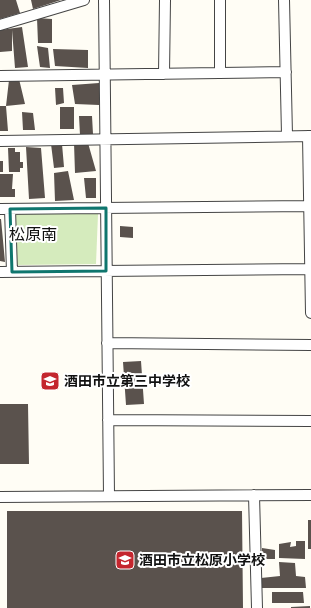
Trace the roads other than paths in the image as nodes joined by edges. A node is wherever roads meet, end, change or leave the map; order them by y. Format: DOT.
graph roads {
  1 [pos="84,0"];
  2 [pos="104,0"];
  3 [pos="165,0"];
  4 [pos="220,0"];
  5 [pos="284,0"];
  6 [pos="0,25"];
  7 [pos="286,72"];
  8 [pos="220,73"];
  9 [pos="164,74"];
  10 [pos="104,75"];
  11 [pos="0,76"];
  12 [pos="287,135"];
  13 [pos="310,136"];
  14 [pos="0,140"];
  15 [pos="105,140"];
  16 [pos="310,206"];
  17 [pos="106,208"];
  18 [pos="5,209"];
  19 [pos="310,269"];
  20 [pos="106,271"];
  21 [pos="0,272"];
  22 [pos="12,272"];
  23 [pos="311,313"];
  24 [pos="107,343"];
  25 [pos="311,345"];
  26 [pos="108,420"];
  27 [pos="311,421"];
  28 [pos="311,495"];
  29 [pos="109,496"];
  30 [pos="254,496"];
  31 [pos="0,497"];
  32 [pos="257,608"];
  1 -- 6 [label="street"];
  2 -- 10 [label="street"];
  3 -- 9 [label="street"];
  4 -- 8 [label="street"];
  5 -- 7 [label="street"];
  7 -- 8 [label="street"];
  7 -- 12 [label="street"];
  8 -- 9 [label="street"];
  9 -- 10 [label="street"];
  10 -- 11 [label="street"];
  10 -- 15 [label="street"];
  12 -- 13 [label="street"];
  12 -- 15 [label="street"];
  13 -- 16 [label="street"];
  14 -- 15 [label="street"];
  15 -- 17 [label="street"];
  16 -- 17 [label="street"];
  16 -- 19 [label="street"];
  17 -- 18 [label="street"];
  17 -- 20 [label="street"];
  18 -- 22 [label="street"];
  19 -- 20 [label="street"];
  19 -- 23 [label="street"];
  20 -- 22 [label="street"];
  20 -- 24 [label="street"];
  21 -- 22 [label="street"];
  24 -- 25 [label="street"];
  24 -- 26 [label="street"];
  26 -- 27 [label="street"];
  26 -- 29 [label="street"];
  28 -- 30 [label="street"];
  29 -- 30 [label="street"];
  29 -- 31 [label="street"];
  30 -- 32 [label="street"];
}
